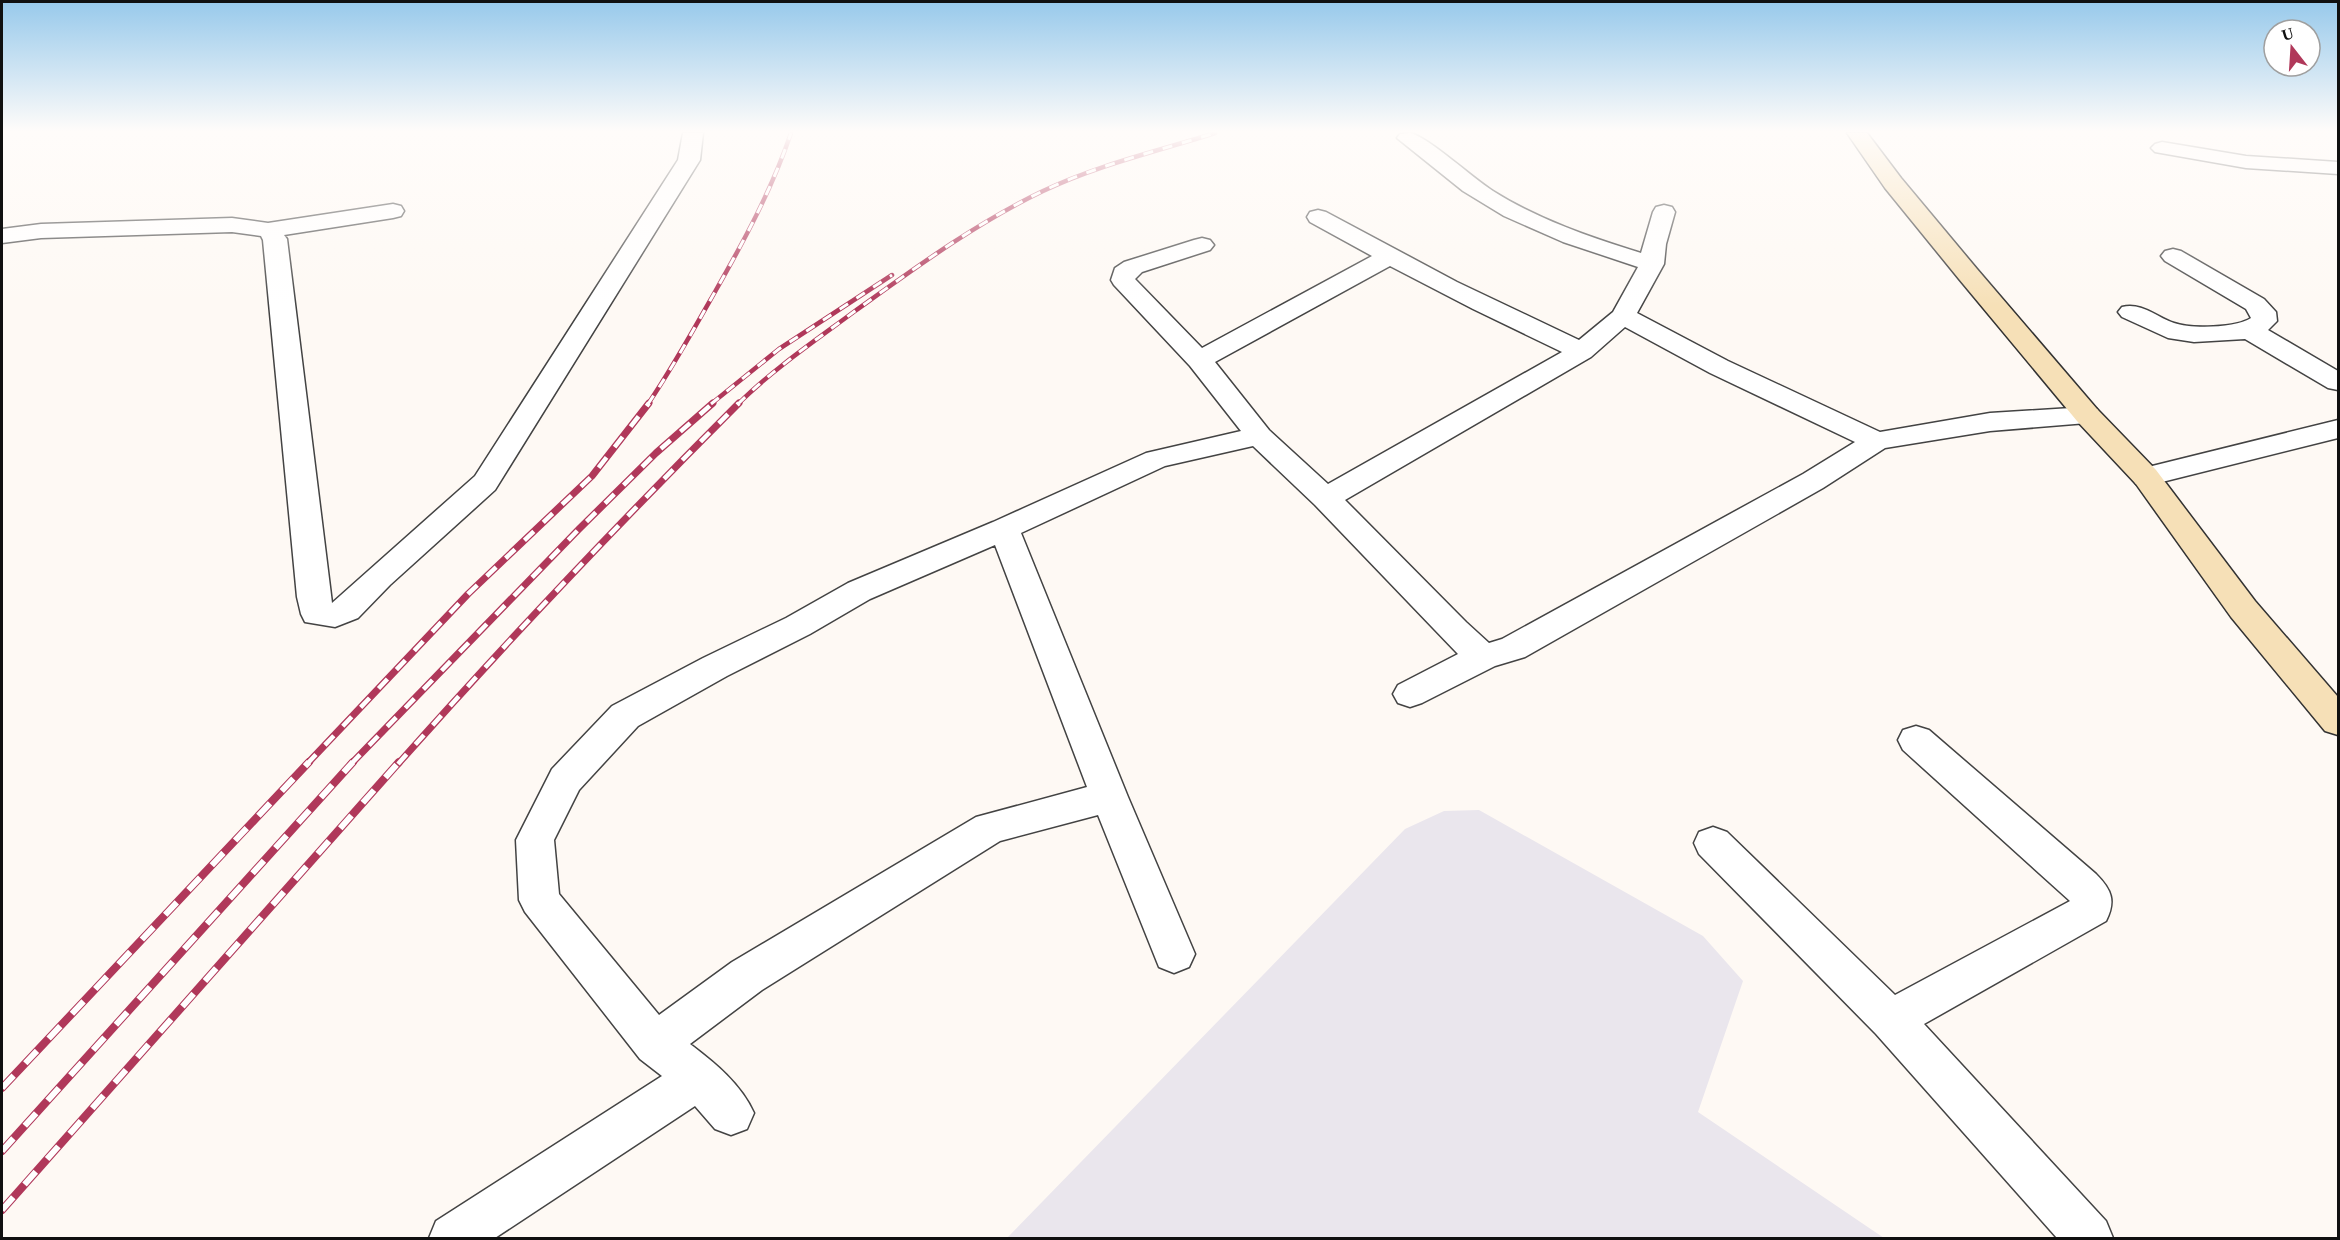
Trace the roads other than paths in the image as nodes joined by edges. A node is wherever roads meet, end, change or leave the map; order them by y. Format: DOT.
graph roads {
  1 [pos="670,191"];
  2 [pos="1478,191"];
  3 [pos="1900,191"];
  4 [pos="393,211"];
  5 [pos="1664,212"];
  6 [pos="1318,217"];
  7 [pos="268,230"];
  8 [pos="2,236"];
  9 [pos="1202,245"];
  10 [pos="2173,256"];
  11 [pos="1389,257"];
  12 [pos="1653,264"];
  13 [pos="2131,312"];
  14 [pos="1623,316"];
  15 [pos="2250,331"];
  16 [pos="1582,351"];
  17 [pos="1199,360"];
  18 [pos="2338,382"];
  19 [pos="2087,415"];
  20 [pos="2338,429"];
  21 [pos="1259,436"];
  22 [pos="1877,441"];
  23 [pos="2146,477"];
  24 [pos="1326,498"];
  25 [pos="1004,529"];
  26 [pos="1483,657"];
  27 [pos="1410,694"];
  28 [pos="2338,721"];
  29 [pos="1916,740"];
  30 [pos="1109,797"];
  31 [pos="1713,843"];
  32 [pos="1174,954"];
  33 [pos="1891,1020"];
  34 [pos="655,1044"];
  35 [pos="699,1078"];
  36 [pos="731,1113"];
  37 [pos="453,1239"];
  38 [pos="2089,1239"];
  1 -- 7 [label="street"];
  2 -- 12 [label="street"];
  3 -- 19 [label="main road"];
  4 -- 7 [label="street"];
  5 -- 12 [label="street"];
  6 -- 11 [label="street"];
  7 -- 8 [label="street"];
  9 -- 17 [label="street"];
  10 -- 15 [label="street"];
  11 -- 16 [label="street"];
  11 -- 17 [label="street"];
  12 -- 14 [label="street"];
  13 -- 15 [label="street"];
  14 -- 16 [label="street"];
  14 -- 22 [label="street"];
  15 -- 18 [label="street"];
  16 -- 24 [label="street"];
  17 -- 21 [label="street"];
  19 -- 22 [label="street"];
  19 -- 23 [label="main road"];
  20 -- 23 [label="street"];
  21 -- 24 [label="street"];
  21 -- 25 [label="street"];
  22 -- 26 [label="street"];
  23 -- 28 [label="main road"];
  24 -- 26 [label="street"];
  25 -- 30 [label="street"];
  25 -- 34 [label="street"];
  26 -- 27 [label="street"];
  29 -- 33 [label="street"];
  30 -- 32 [label="street"];
  30 -- 34 [label="street"];
  31 -- 33 [label="street"];
  33 -- 38 [label="street"];
  34 -- 35 [label="street"];
  35 -- 36 [label="street"];
  35 -- 37 [label="street"];
}
